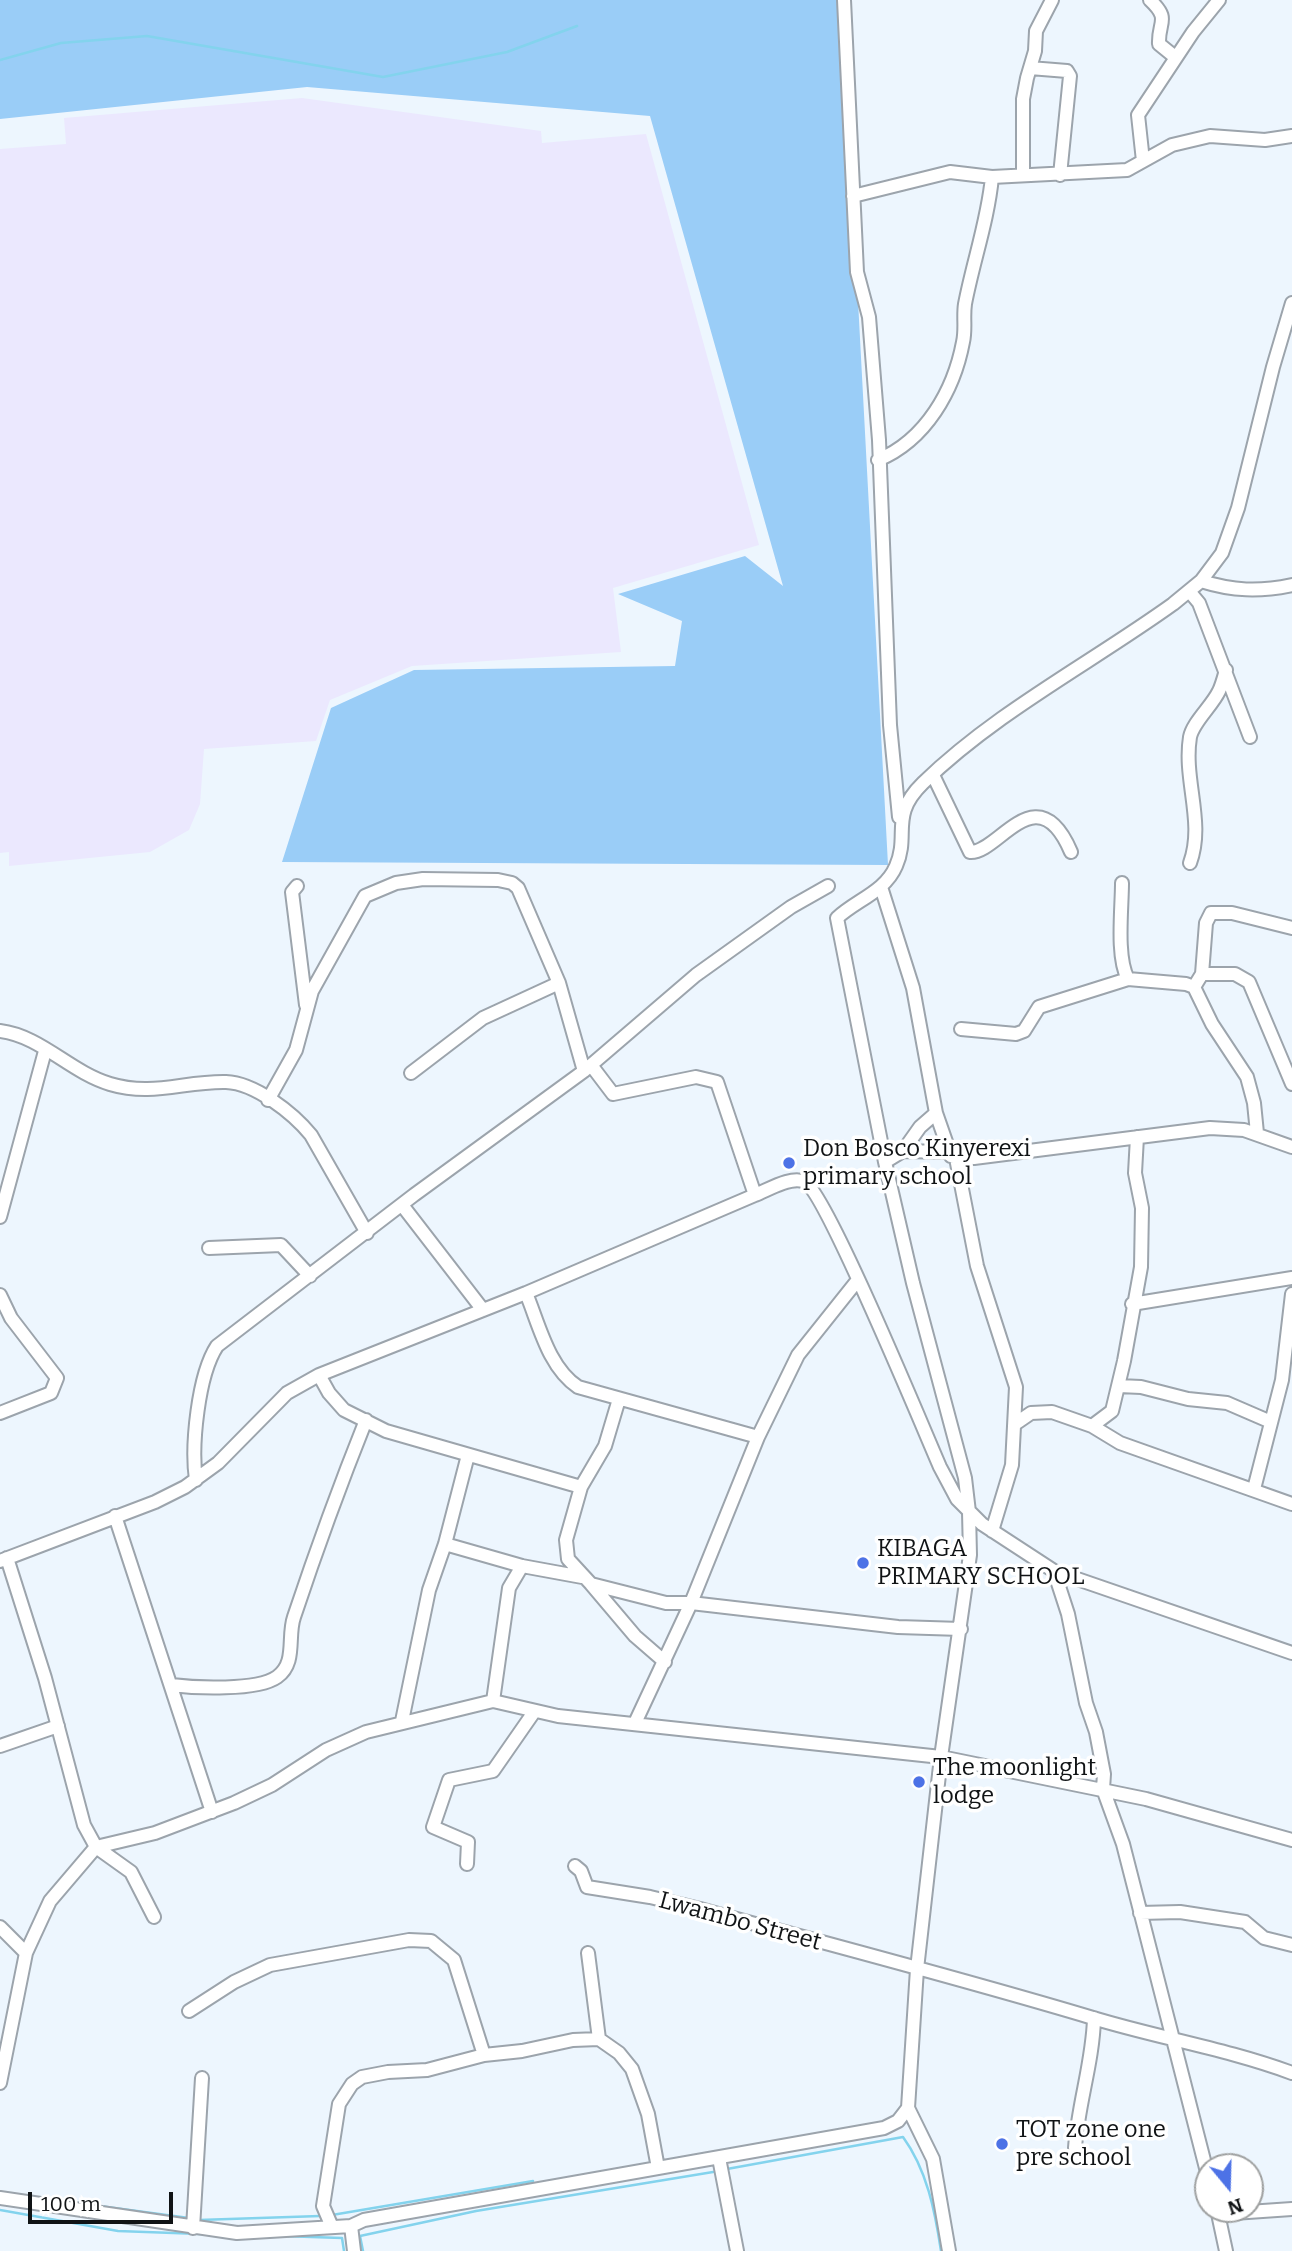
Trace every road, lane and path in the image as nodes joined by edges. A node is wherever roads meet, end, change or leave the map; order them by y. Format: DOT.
graph roads {
  1 [pos="844,0"];
  2 [pos="1052,0"];
  3 [pos="1150,0"];
  4 [pos="1219,0"];
  5 [pos="1175,57"];
  6 [pos="1030,68"];
  7 [pos="1292,136"];
  8 [pos="1143,161"];
  9 [pos="1023,175"];
  10 [pos="1060,175"];
  11 [pos="992,177"];
  12 [pos="853,196"];
  13 [pos="1292,303"];
  14 [pos="878,460"];
  15 [pos="1201,581"];
  16 [pos="1292,585"];
  17 [pos="1189,591"];
  18 [pos="1226,670"];
  19 [pos="1250,737"];
  20 [pos="933,775"];
  21 [pos="900,821"];
  22 [pos="1071,852"];
  23 [pos="1190,863"];
  24 [pos="1122,883"];
  25 [pos="297,886"];
  26 [pos="828,886"];
  27 [pos="881,887"];
  28 [pos="1292,928"];
  29 [pos="1202,974"];
  30 [pos="1128,979"];
  31 [pos="559,983"];
  32 [pos="1194,987"];
  33 [pos="306,1006"];
  34 [pos="961,1029"];
  35 [pos="0,1031"];
  36 [pos="45,1051"];
  37 [pos="587,1068"];
  38 [pos="411,1073"];
  39 [pos="1292,1084"];
  40 [pos="268,1100"];
  41 [pos="936,1113"];
  42 [pos="1257,1133"];
  43 [pos="1136,1138"];
  44 [pos="1292,1147"];
  45 [pos="903,1151"];
  46 [pos="952,1155"];
  47 [pos="886,1162"];
  48 [pos="755,1195"];
  49 [pos="402,1205"];
  50 [pos="0,1217"];
  51 [pos="367,1233"];
  52 [pos="209,1248"];
  53 [pos="310,1276"];
  54 [pos="1292,1278"];
  55 [pos="857,1281"];
  56 [pos="526,1293"];
  57 [pos="1292,1294"];
  58 [pos="0,1295"];
  59 [pos="1132,1304"];
  60 [pos="483,1310"];
  61 [pos="319,1375"];
  62 [pos="1119,1386"];
  63 [pos="619,1399"];
  64 [pos="0,1413"];
  65 [pos="366,1420"];
  66 [pos="1271,1422"];
  67 [pos="1015,1424"];
  68 [pos="1092,1426"];
  69 [pos="758,1437"];
  70 [pos="468,1455"];
  71 [pos="196,1480"];
  72 [pos="582,1487"];
  73 [pos="1254,1489"];
  74 [pos="1292,1504"];
  75 [pos="970,1512"];
  76 [pos="115,1516"];
  77 [pos="992,1531"];
  78 [pos="445,1544"];
  79 [pos="4,1560"];
  80 [pos="522,1566"];
  81 [pos="1054,1572"];
  82 [pos="587,1580"];
  83 [pos="691,1603"];
  84 [pos="961,1629"];
  85 [pos="1292,1653"];
  86 [pos="665,1662"];
  87 [pos="171,1685"];
  88 [pos="493,1701"];
  89 [pos="534,1712"];
  90 [pos="402,1721"];
  91 [pos="635,1723"];
  92 [pos="58,1726"];
  93 [pos="0,1746"];
  94 [pos="941,1757"];
  95 [pos="1104,1790"];
  96 [pos="212,1812"];
  97 [pos="1292,1840"];
  98 [pos="96,1847"];
  99 [pos="467,1864"];
  100 [pos="575,1866"];
  101 [pos="1140,1913"];
  102 [pos="154,1917"];
  103 [pos="0,1927"];
  104 [pos="1292,1945"];
  105 [pos="26,1953"];
  106 [pos="589,1953"];
  107 [pos="916,1969"];
  108 [pos="189,2011"];
  109 [pos="1094,2018"];
  110 [pos="599,2039"];
  111 [pos="1174,2039"];
  112 [pos="484,2055"];
  113 [pos="1292,2073"];
  114 [pos="202,2078"];
  115 [pos="0,2083"];
  116 [pos="908,2108"];
  117 [pos="1075,2148"];
  118 [pos="1202,2153"];
  119 [pos="719,2158"];
  120 [pos="658,2168"];
  121 [pos="0,2199"];
  122 [pos="1292,2209"];
  123 [pos="1264,2210"];
  124 [pos="1220,2223"];
  125 [pos="351,2226"];
  126 [pos="332,2227"];
  127 [pos="193,2228"];
  128 [pos="355,2251"];
  129 [pos="737,2251"];
  130 [pos="949,2251"];
  131 [pos="1226,2251"];
  1 -- 12 [label="street"];
  2 -- 6 [label="street"];
  3 -- 5 [label="street"];
  4 -- 5 [label="street"];
  5 -- 8 [label="street"];
  6 -- 9 [label="street"];
  6 -- 10 [label="street"];
  7 -- 8 [label="street"];
  8 -- 10 [label="street"];
  9 -- 10 [label="street"];
  9 -- 11 [label="street"];
  11 -- 12 [label="street"];
  11 -- 14 [label="street"];
  12 -- 14 [label="street"];
  13 -- 15 [label="street"];
  14 -- 21 [label="street"];
  15 -- 16 [label="street"];
  15 -- 17 [label="street"];
  17 -- 18 [label="street"];
  17 -- 20 [label="street"];
  18 -- 19 [label="street"];
  18 -- 23 [label="street"];
  20 -- 21 [label="street"];
  20 -- 22 [label="street"];
  21 -- 27 [label="street"];
  24 -- 30 [label="street"];
  25 -- 33 [label="street"];
  26 -- 37 [label="street"];
  27 -- 41 [label="street"];
  27 -- 47 [label="street"];
  28 -- 29 [label="street"];
  29 -- 32 [label="street"];
  29 -- 39 [label="street"];
  30 -- 32 [label="street"];
  30 -- 34 [label="street"];
  31 -- 33 [label="street"];
  31 -- 37 [label="street"];
  31 -- 38 [label="street"];
  32 -- 42 [label="street"];
  33 -- 40 [label="street"];
  35 -- 36 [label="street"];
  36 -- 40 [label="street"];
  36 -- 50 [label="street"];
  37 -- 48 [label="street"];
  37 -- 49 [label="street"];
  40 -- 51 [label="street"];
  41 -- 45 [label="street"];
  41 -- 46 [label="street"];
  42 -- 43 [label="street"];
  42 -- 44 [label="street"];
  43 -- 46 [label="street"];
  43 -- 59 [label="street"];
  45 -- 46 [label="street"];
  45 -- 47 [label="street"];
  46 -- 67 [label="street"];
  47 -- 75 [label="street"];
  48 -- 55 [label="street"];
  48 -- 56 [label="street"];
  49 -- 51 [label="street"];
  49 -- 60 [label="street"];
  51 -- 53 [label="street"];
  52 -- 53 [label="street"];
  53 -- 71 [label="street"];
  54 -- 59 [label="street"];
  55 -- 69 [label="street"];
  55 -- 75 [label="street"];
  56 -- 60 [label="street"];
  56 -- 63 [label="street"];
  57 -- 66 [label="street"];
  58 -- 64 [label="street"];
  59 -- 62 [label="street"];
  60 -- 61 [label="street"];
  61 -- 65 [label="street"];
  61 -- 71 [label="street"];
  62 -- 66 [label="street"];
  62 -- 68 [label="street"];
  63 -- 69 [label="street"];
  63 -- 72 [label="street"];
  65 -- 70 [label="street"];
  65 -- 87 [label="street"];
  66 -- 73 [label="street"];
  67 -- 68 [label="street"];
  67 -- 77 [label="street"];
  68 -- 73 [label="street"];
  69 -- 83 [label="street"];
  70 -- 72 [label="street"];
  70 -- 78 [label="street"];
  71 -- 76 [label="street"];
  72 -- 82 [label="street"];
  73 -- 74 [label="street"];
  75 -- 77 [label="street"];
  75 -- 84 [label="street"];
  76 -- 79 [label="street"];
  76 -- 87 [label="street"];
  77 -- 81 [label="street"];
  78 -- 80 [label="street"];
  78 -- 90 [label="street"];
  79 -- 92 [label="street"];
  80 -- 82 [label="street"];
  80 -- 88 [label="street"];
  81 -- 85 [label="street"];
  81 -- 95 [label="street"];
  82 -- 83 [label="street"];
  82 -- 86 [label="street"];
  83 -- 84 [label="street"];
  83 -- 86 [label="street"];
  84 -- 94 [label="street"];
  86 -- 91 [label="street"];
  87 -- 96 [label="street"];
  88 -- 89 [label="street"];
  88 -- 90 [label="street"];
  89 -- 91 [label="street"];
  89 -- 99 [label="street"];
  90 -- 96 [label="street"];
  91 -- 94 [label="street"];
  92 -- 93 [label="street"];
  92 -- 98 [label="street"];
  94 -- 95 [label="street"];
  94 -- 107 [label="street"];
  95 -- 97 [label="street"];
  95 -- 101 [label="street"];
  96 -- 98 [label="street"];
  98 -- 102 [label="street"];
  98 -- 105 [label="street"];
  100 -- 107 [label="street, Lwambo Street"];
  101 -- 104 [label="street"];
  101 -- 111 [label="street"];
  103 -- 105 [label="street"];
  105 -- 115 [label="street"];
  106 -- 110 [label="street"];
  107 -- 109 [label="street, Lwambo Street"];
  107 -- 116 [label="street"];
  108 -- 112 [label="street"];
  109 -- 111 [label="street, Lwambo Street"];
  109 -- 117 [label="street"];
  110 -- 112 [label="street"];
  110 -- 120 [label="street"];
  111 -- 113 [label="street, Lwambo Street"];
  111 -- 118 [label="street"];
  112 -- 126 [label="street"];
  114 -- 127 [label="street"];
  116 -- 119 [label="street"];
  116 -- 130 [label="street"];
  119 -- 120 [label="street"];
  119 -- 129 [label="street"];
  120 -- 125 [label="street"];
  121 -- 127 [label="street"];
  122 -- 123 [label="street"];
  124 -- 131 [label="street"];
  125 -- 126 [label="street"];
  125 -- 128 [label="street"];
  126 -- 127 [label="street"];
}
